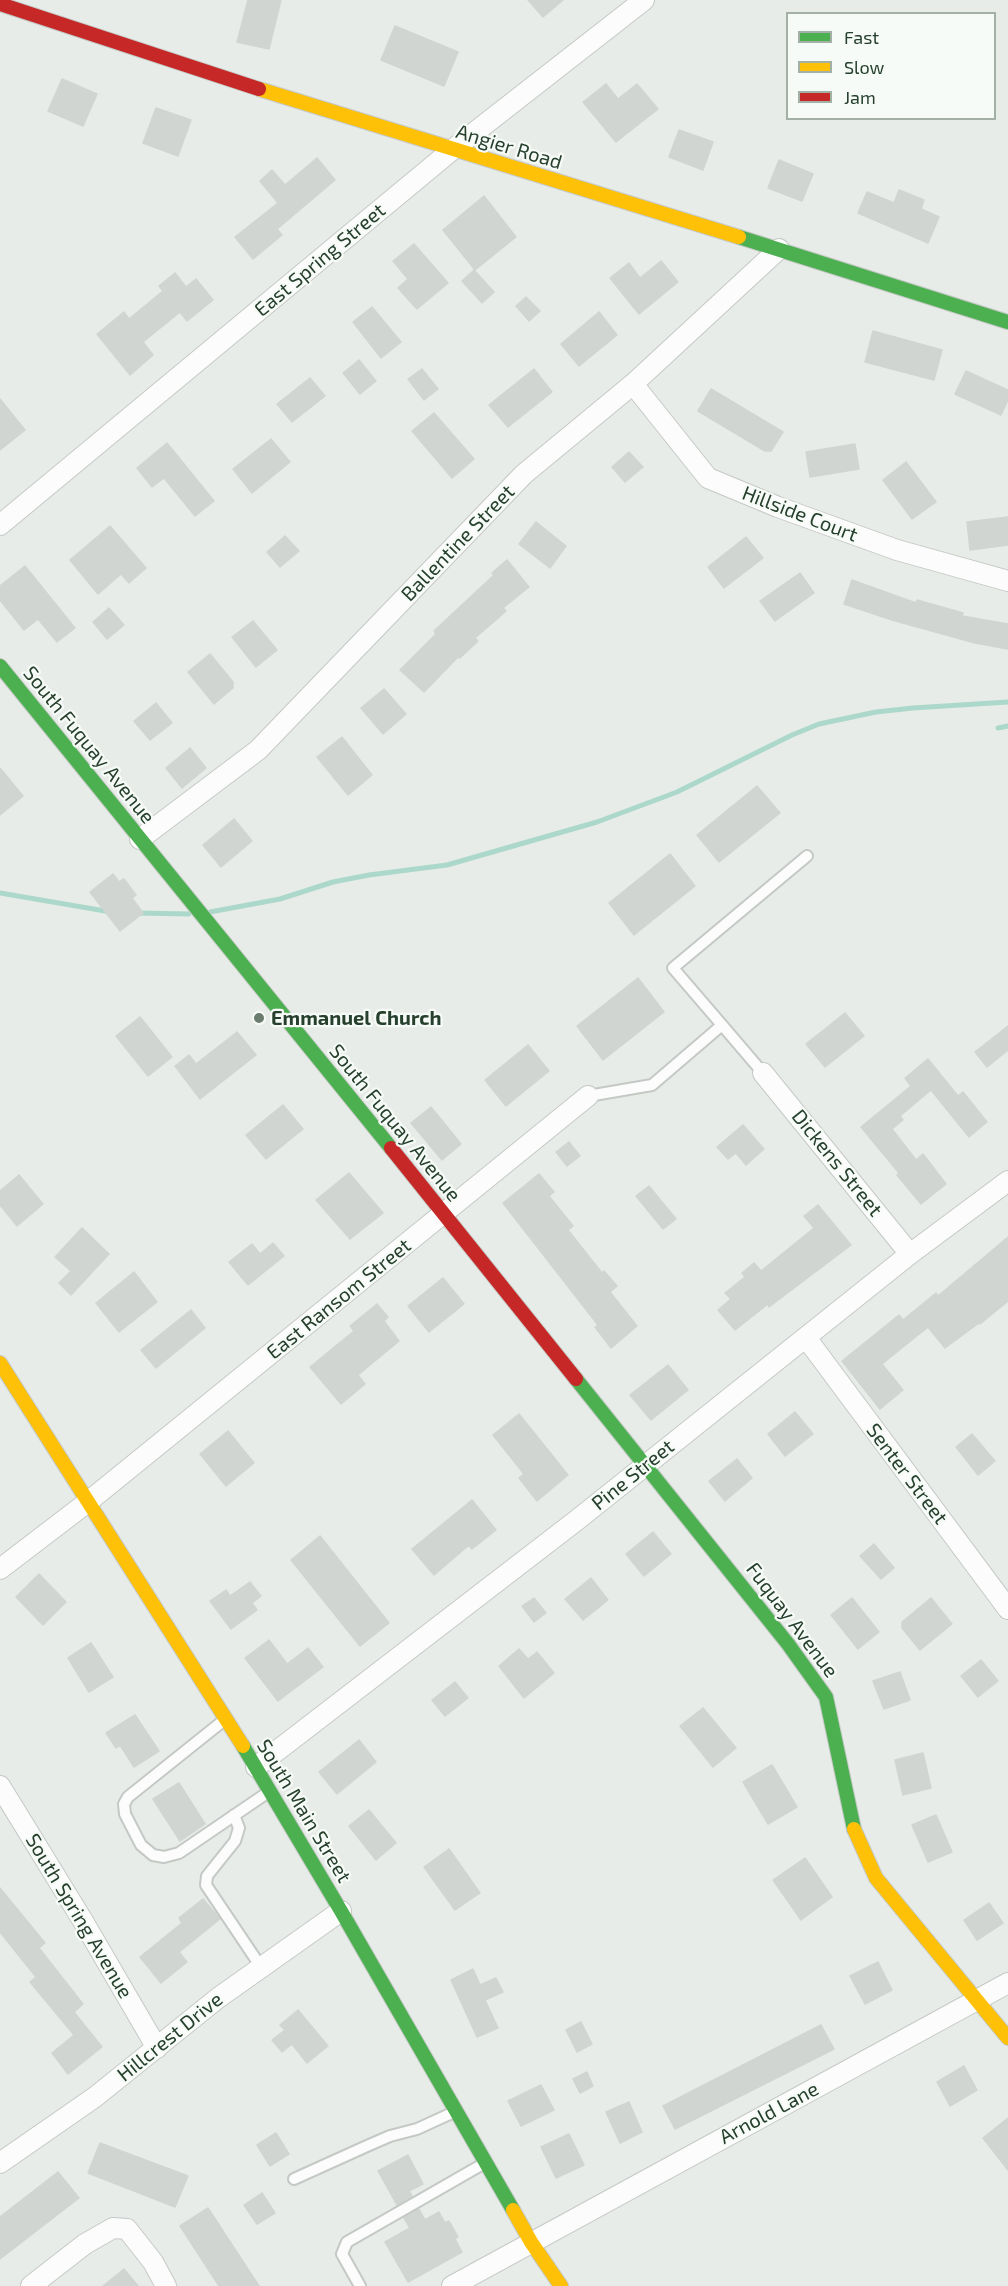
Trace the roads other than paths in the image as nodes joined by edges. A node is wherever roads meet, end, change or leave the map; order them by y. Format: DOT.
graph roads {
  1 [pos="644,0"];
  2 [pos="0,4"];
  3 [pos="452,150"];
  4 [pos="779,249"];
  5 [pos="1008,322"];
  6 [pos="633,384"];
  7 [pos="0,525"];
  8 [pos="1008,581"];
  9 [pos="0,666"];
  10 [pos="140,839"];
  11 [pos="807,856"];
  12 [pos="722,1025"];
  13 [pos="763,1073"];
  14 [pos="588,1096"];
  15 [pos="1008,1181"];
  16 [pos="444,1214"];
  17 [pos="910,1254"];
  18 [pos="807,1338"];
  19 [pos="0,1363"];
  20 [pos="645,1465"];
  21 [pos="89,1501"];
  22 [pos="0,1569"];
  23 [pos="1008,1609"];
  24 [pos="225,1719"];
  25 [pos="256,1767"];
  26 [pos="0,1786"];
  27 [pos="270,1791"];
  28 [pos="234,1815"];
  29 [pos="341,1911"];
  30 [pos="261,1967"];
  31 [pos="1008,1983"];
  32 [pos="977,2000"];
  33 [pos="1008,2038"];
  34 [pos="157,2048"];
  35 [pos="455,2111"];
  36 [pos="0,2163"];
  37 [pos="485,2163"];
  38 [pos="294,2179"];
  39 [pos="531,2242"];
  40 [pos="31,2286"];
  41 [pos="166,2286"];
  42 [pos="360,2286"];
  43 [pos="452,2286"];
  44 [pos="561,2286"];
  1 -- 3 [label="street, East Spring Street"];
  2 -- 3 [label="street, Angier Road"];
  3 -- 4 [label="street, Angier Road"];
  3 -- 7 [label="street, East Spring Street"];
  4 -- 5 [label="street, Angier Road"];
  4 -- 6 [label="street, Ballentine Street"];
  6 -- 8 [label="street, Hillside Court"];
  6 -- 10 [label="street, Ballentine Street"];
  9 -- 10 [label="street, South Fuquay Avenue"];
  10 -- 16 [label="street, South Fuquay Avenue"];
  11 -- 12 [label="lane"];
  12 -- 13 [label="lane"];
  12 -- 14 [label="lane"];
  13 -- 17 [label="street, Dickens Street"];
  14 -- 16 [label="street, East Ransom Street"];
  15 -- 17 [label="street, Pine Street"];
  16 -- 20 [label="street, South Fuquay Avenue"];
  16 -- 21 [label="street, East Ransom Street"];
  17 -- 18 [label="street, Pine Street"];
  18 -- 20 [label="street, Pine Street"];
  18 -- 23 [label="street, Senter Street"];
  19 -- 21 [label="street, South Main Street"];
  20 -- 25 [label="street, Pine Street"];
  20 -- 32 [label="street, Fuquay Avenue"];
  21 -- 22 [label="street, East Ransom Street"];
  21 -- 24 [label="street, South Main Street"];
  24 -- 25 [label="street, South Main Street"];
  24 -- 28 [label="lane"];
  25 -- 27 [label="street, South Main Street"];
  26 -- 34 [label="street, South Spring Avenue"];
  27 -- 28 [label="lane"];
  27 -- 29 [label="street, South Main Street"];
  28 -- 30 [label="lane"];
  29 -- 30 [label="street, Hillcrest Drive"];
  29 -- 35 [label="street, South Main Street"];
  30 -- 34 [label="street, Hillcrest Drive"];
  31 -- 32 [label="street, Arnold Lane"];
  32 -- 33 [label="street, Fuquay Avenue"];
  32 -- 39 [label="street, Arnold Lane"];
  34 -- 36 [label="street, Hillcrest Drive"];
  35 -- 37 [label="street, South Main Street"];
  35 -- 38 [label="lane"];
  37 -- 39 [label="street, South Main Street"];
  37 -- 42 [label="lane"];
  39 -- 43 [label="street, Arnold Lane"];
  39 -- 44 [label="street, South Main Street"];
  40 -- 41 [label="street"];
}
